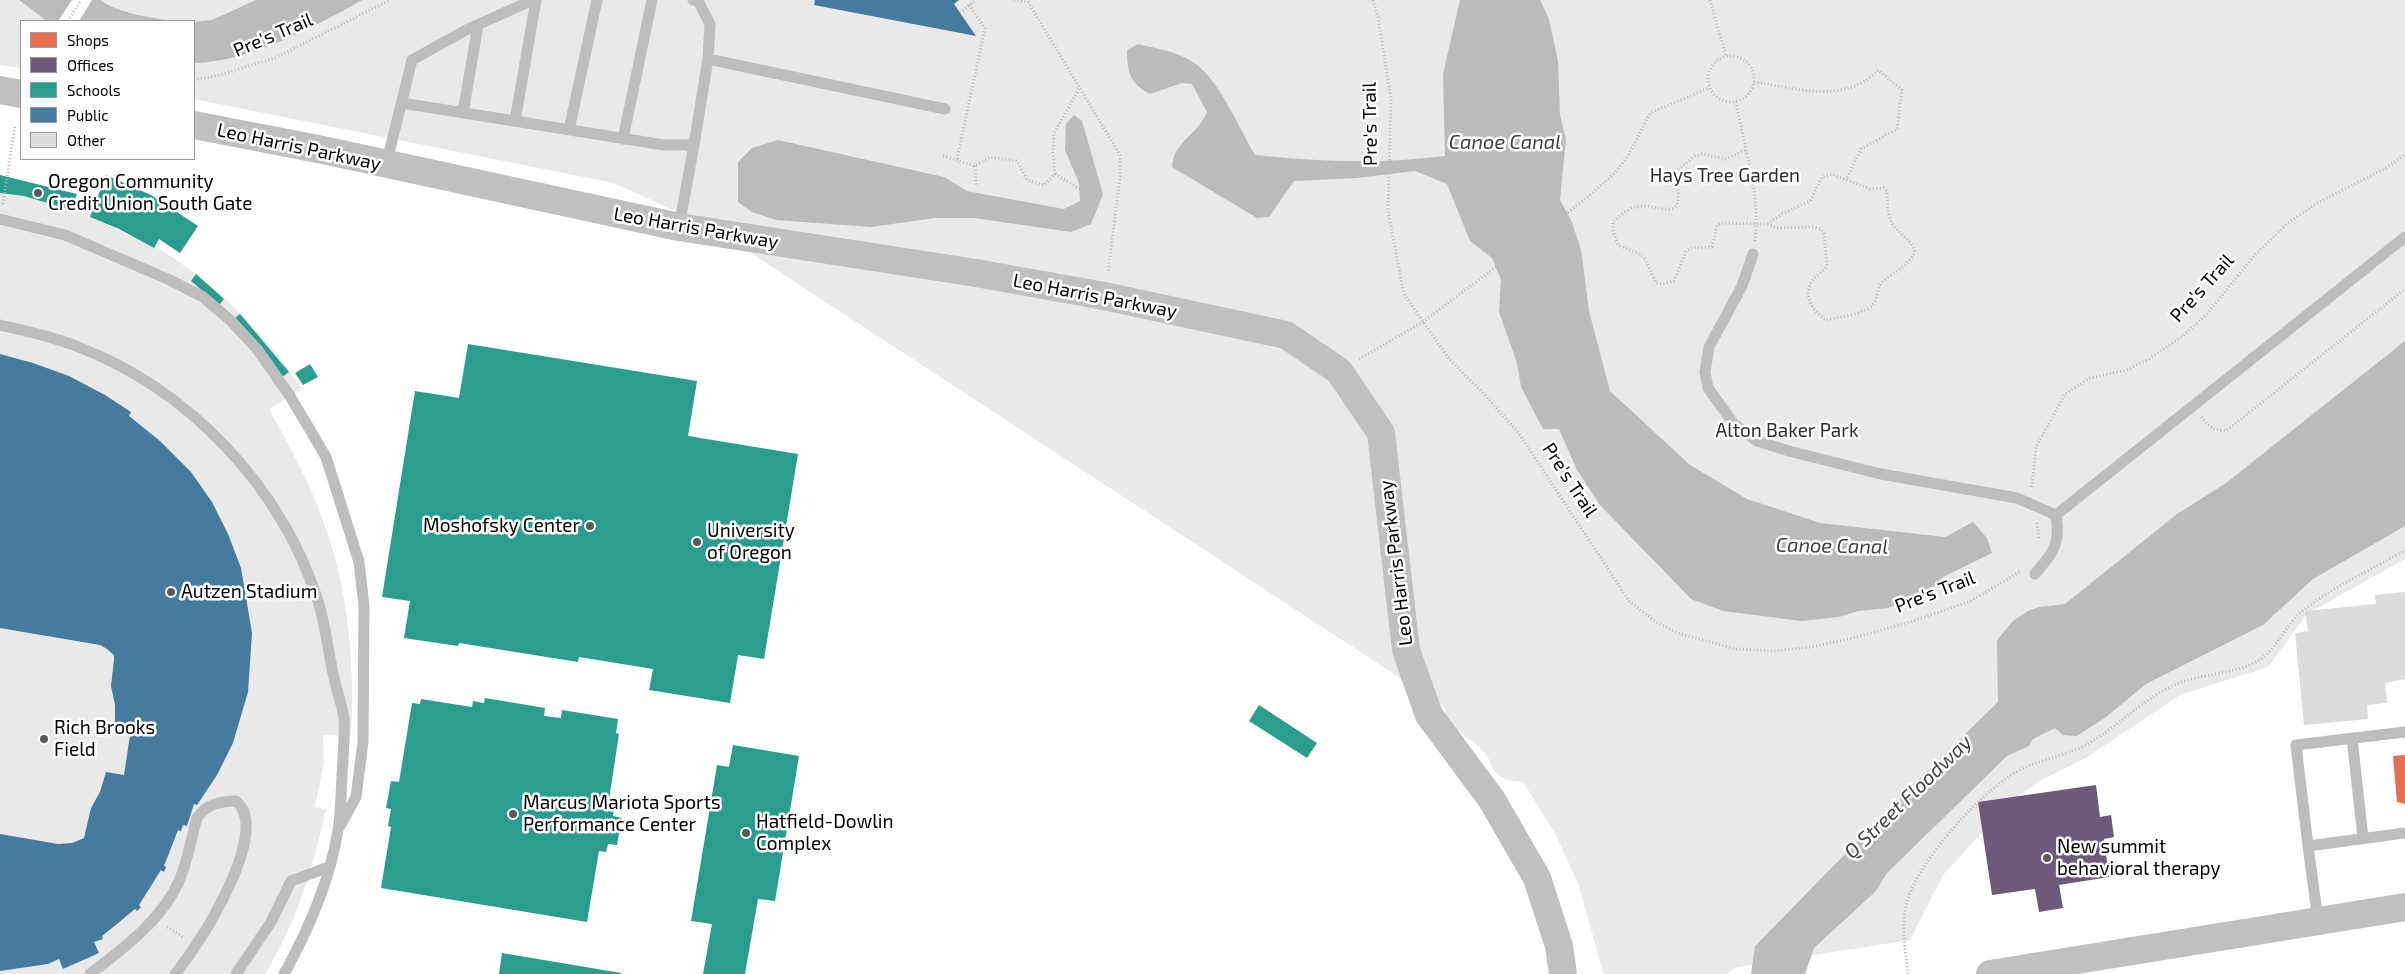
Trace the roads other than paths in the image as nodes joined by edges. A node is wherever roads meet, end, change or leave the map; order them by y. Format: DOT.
graph roads {
  1 [pos="534,0"];
  2 [pos="597,0"];
  3 [pos="652,0"];
  4 [pos="696,0"];
  5 [pos="478,25"];
  6 [pos="708,59"];
  7 [pos="0,90"];
  8 [pos="20,94"];
  9 [pos="402,103"];
  10 [pos="945,109"];
  11 [pos="463,113"];
  12 [pos="515,121"];
  13 [pos="195,125"];
  14 [pos="569,130"];
  15 [pos="623,139"];
  16 [pos="694,146"];
  17 [pos="386,165"];
  18 [pos="0,219"];
  19 [pos="679,228"];
  20 [pos="2405,237"];
  21 [pos="1753,254"];
  22 [pos="0,325"];
  23 [pos="2056,515"];
  24 [pos="2032,570"];
  25 [pos="2405,732"];
  26 [pos="2352,738"];
  27 [pos="339,829"];
  28 [pos="2405,833"];
  29 [pos="2363,838"];
  30 [pos="2308,846"];
  31 [pos="329,867"];
  32 [pos="2405,907"];
  33 [pos="2318,920"];
  34 [pos="90,974"];
  35 [pos="175,974"];
  36 [pos="236,974"];
  37 [pos="284,974"];
  38 [pos="1563,974"];
  39 [pos="1990,974"];
  1 -- 5 [label="lane"];
  1 -- 12 [label="lane"];
  2 -- 14 [label="lane"];
  3 -- 15 [label="lane"];
  4 -- 6 [label="lane"];
  5 -- 9 [label="lane"];
  5 -- 11 [label="lane"];
  6 -- 10 [label="lane"];
  6 -- 16 [label="lane"];
  7 -- 8 [label="street"];
  9 -- 11 [label="lane"];
  9 -- 17 [label="lane"];
  11 -- 12 [label="lane"];
  12 -- 14 [label="lane"];
  13 -- 17 [label="street, Leo Harris Parkway"];
  14 -- 15 [label="lane"];
  15 -- 16 [label="lane"];
  16 -- 19 [label="lane"];
  17 -- 19 [label="street, Leo Harris Parkway"];
  18 -- 27 [label="lane"];
  19 -- 38 [label="street, Leo Harris Parkway"];
  20 -- 23 [label="lane"];
  21 -- 23 [label="lane"];
  22 -- 27 [label="lane"];
  23 -- 24 [label="lane"];
  25 -- 26 [label="lane"];
  26 -- 29 [label="lane"];
  26 -- 30 [label="lane"];
  27 -- 31 [label="lane"];
  28 -- 29 [label="lane"];
  29 -- 30 [label="lane"];
  30 -- 33 [label="lane"];
  31 -- 36 [label="lane"];
  31 -- 37 [label="lane"];
  32 -- 33 [label="street"];
  33 -- 39 [label="street"];
  34 -- 35 [label="lane"];
}
